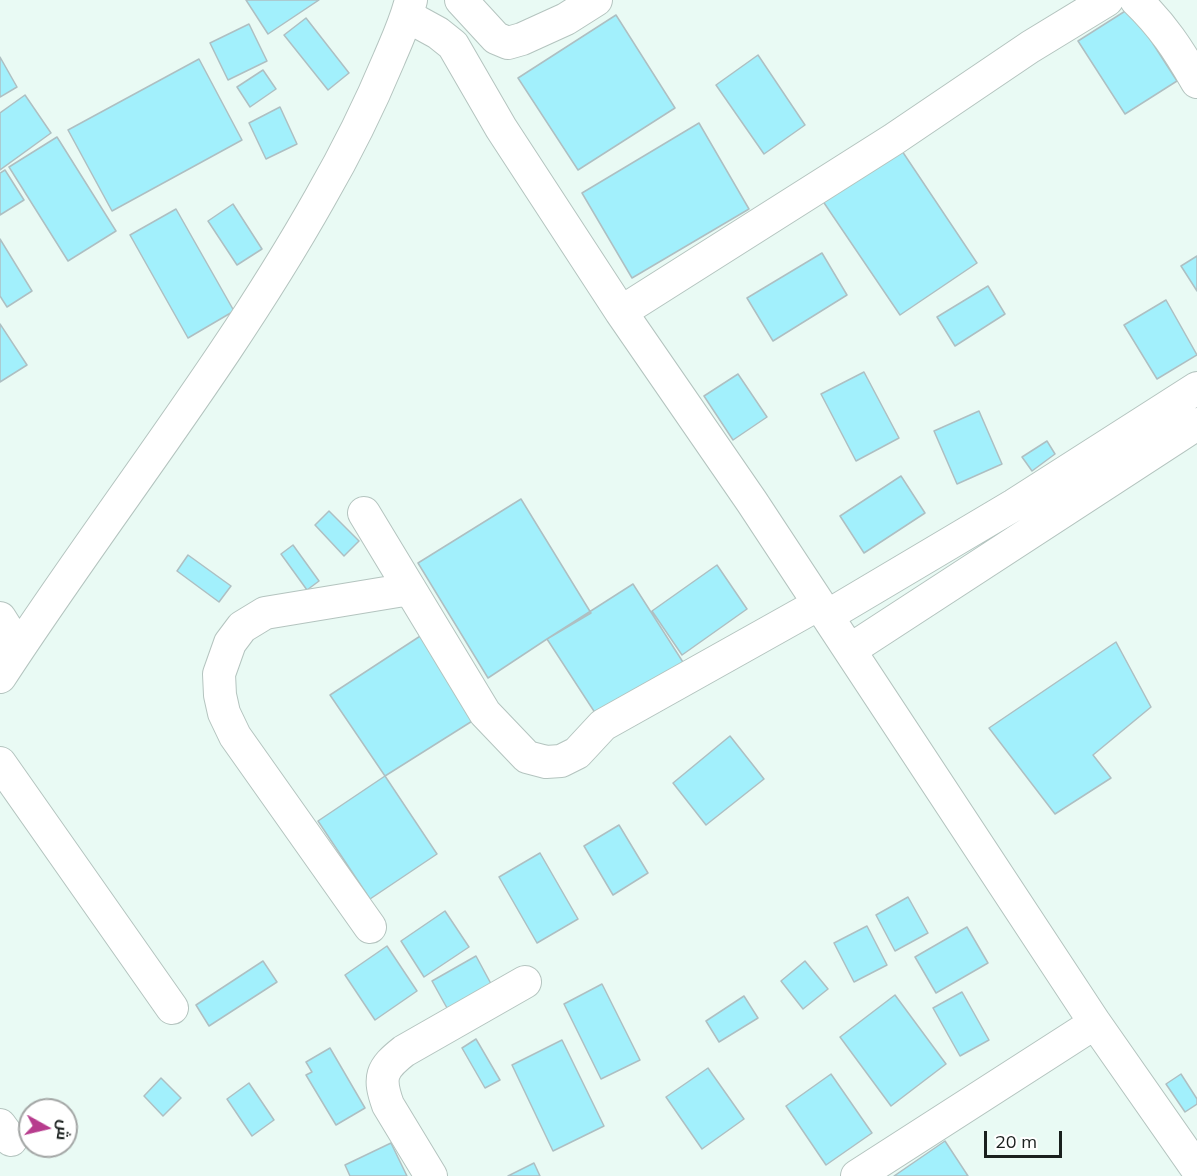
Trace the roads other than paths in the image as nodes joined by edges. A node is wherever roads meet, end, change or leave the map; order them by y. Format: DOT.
graph roads {
  1 [pos="461,0"];
  2 [pos="596,0"];
  3 [pos="1107,0"];
  4 [pos="1136,0"];
  5 [pos="409,8"];
  6 [pos="1197,82"];
  7 [pos="621,312"];
  8 [pos="1197,388"];
  9 [pos="1197,424"];
  10 [pos="364,513"];
  11 [pos="410,589"];
  12 [pos="823,610"];
  13 [pos="0,618"];
  14 [pos="19,648"];
  15 [pos="850,650"];
  16 [pos="0,677"];
  17 [pos="0,763"];
  18 [pos="370,927"];
  19 [pos="525,982"];
  20 [pos="172,1008"];
  21 [pos="1095,1023"];
  22 [pos="1188,1136"];
  23 [pos="1197,1168"];
  24 [pos="431,1176"];
  25 [pos="856,1176"];
  1 -- 2 [label="street"];
  3 -- 7 [label="street"];
  4 -- 6 [label="street"];
  5 -- 7 [label="street"];
  5 -- 14 [label="street"];
  7 -- 12 [label="street"];
  8 -- 12 [label="street"];
  9 -- 15 [label="street"];
  10 -- 11 [label="street"];
  11 -- 12 [label="street"];
  11 -- 18 [label="street"];
  12 -- 15 [label="street"];
  13 -- 14 [label="street"];
  14 -- 16 [label="street"];
  15 -- 21 [label="street"];
  17 -- 20 [label="street"];
  19 -- 24 [label="street"];
  21 -- 22 [label="street"];
  21 -- 25 [label="street"];
  22 -- 23 [label="street"];
}
